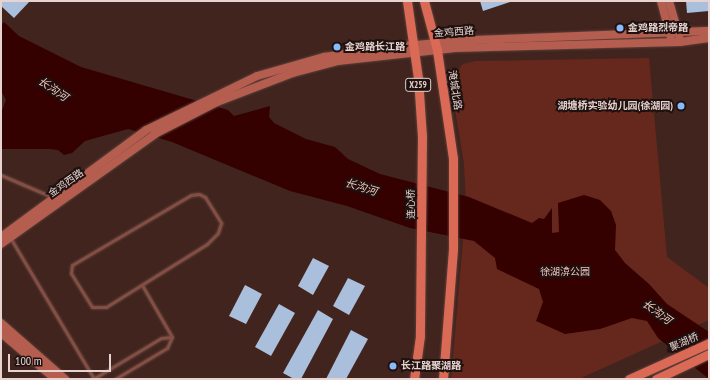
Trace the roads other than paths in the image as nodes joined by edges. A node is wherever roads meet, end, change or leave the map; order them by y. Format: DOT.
graph roads {
  1 [pos="407,1"];
  2 [pos="424,1"];
  3 [pos="661,1"];
  4 [pos="669,1"];
  5 [pos="709,32"];
  6 [pos="675,37"];
  7 [pos="709,38"];
  8 [pos="436,47"];
  9 [pos="414,48"];
  10 [pos="140,139"];
  11 [pos="1,175"];
  12 [pos="52,197"];
  13 [pos="6,235"];
  14 [pos="1,244"];
  15 [pos="142,285"];
  16 [pos="1,323"];
  17 [pos="1,333"];
  18 [pos="172,337"];
  19 [pos="709,343"];
  20 [pos="709,354"];
  21 [pos="55,379"];
  22 [pos="66,379"];
  23 [pos="93,379"];
  24 [pos="115,379"];
  25 [pos="414,379"];
  26 [pos="443,379"];
  27 [pos="629,379"];
  28 [pos="656,379"];
  1 -- 9 [label="main road, X259"];
  2 -- 8 [label="main road, 淹城北路 / X259"];
  3 -- 6 [label="street"];
  4 -- 6 [label="street"];
  5 -- 6 [label="street, 金鸡西路"];
  6 -- 7 [label="street, 金鸡西路"];
  6 -- 8 [label="street, 金鸡西路"];
  8 -- 9 [label="street, 金鸡西路"];
  8 -- 26 [label="main road, 淹城北路 / X259"];
  9 -- 10 [label="street, 金鸡西路"];
  9 -- 25 [label="main road, 连心桥 / X259"];
  10 -- 12 [label="street, 金鸡西路"];
  10 -- 13 [label="street, 金鸡西路"];
  11 -- 12 [label="lane"];
  12 -- 13 [label="street, 金鸡西路"];
  13 -- 14 [label="street, 金鸡西路"];
  13 -- 23 [label="lane"];
  15 -- 15 [label="lane"];
  15 -- 18 [label="lane"];
  16 -- 22 [label="street"];
  17 -- 21 [label="street"];
  18 -- 23 [label="lane"];
  18 -- 24 [label="lane"];
  19 -- 27 [label="main road, 聚湖桥"];
  20 -- 28 [label="main road"];
}
